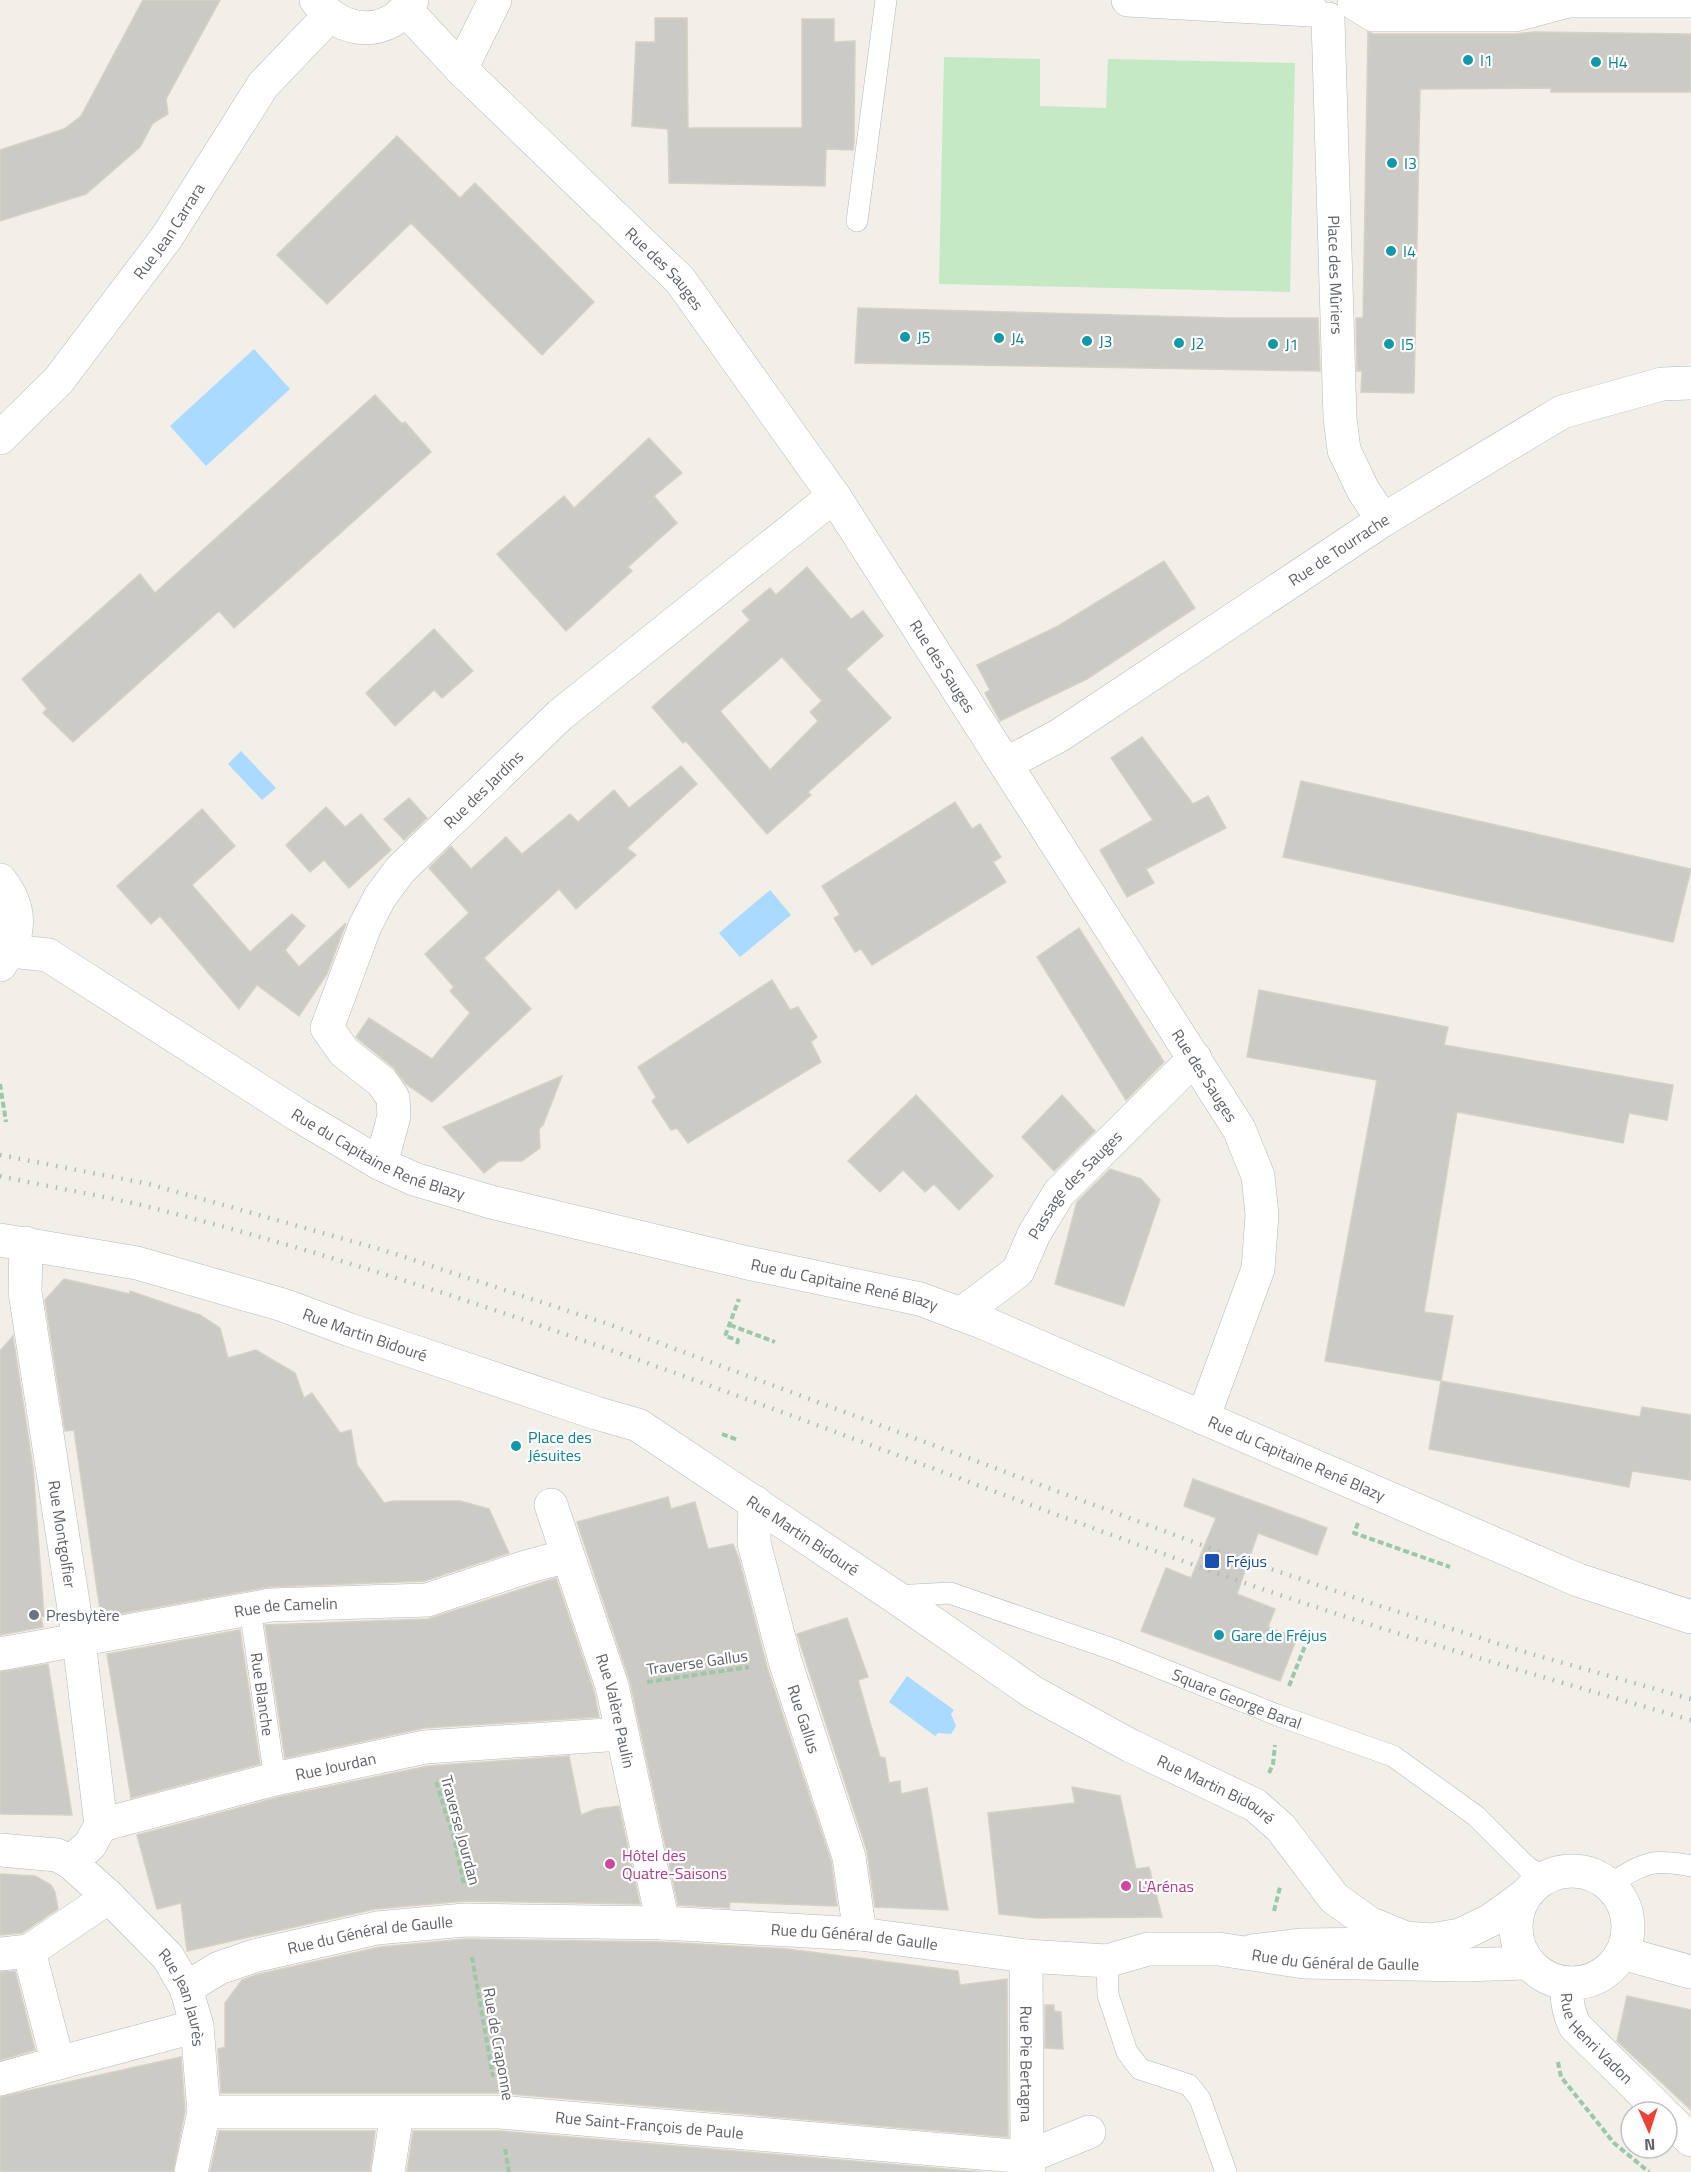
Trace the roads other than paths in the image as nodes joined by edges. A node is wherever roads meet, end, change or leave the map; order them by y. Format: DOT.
graph roads {
  1 [pos="495,0"];
  2 [pos="886,0"];
  3 [pos="1128,0"];
  4 [pos="1691,1"];
  5 [pos="409,5"];
  6 [pos="1331,6"];
  7 [pos="323,8"];
  8 [pos="462,69"];
  9 [pos="857,220"];
  10 [pos="1691,383"];
  11 [pos="0,438"];
  12 [pos="834,496"];
  13 [pos="1383,520"];
  14 [pos="1006,764"];
  15 [pos="0,880"];
  16 [pos="5,958"];
  17 [pos="1195,1058"];
  18 [pos="381,1164"];
  19 [pos="13,1242"];
  20 [pos="961,1314"];
  21 [pos="1203,1418"];
  22 [pos="755,1502"];
  23 [pos="551,1505"];
  24 [pos="567,1556"];
  25 [pos="894,1596"];
  26 [pos="250,1609"];
  27 [pos="1691,1617"];
  28 [pos="79,1641"];
  29 [pos="0,1654"];
  30 [pos="622,1734"];
  31 [pos="275,1779"];
  32 [pos="101,1825"];
  33 [pos="0,1850"];
  34 [pos="70,1862"];
  35 [pos="1691,1866"];
  36 [pos="1610,1884"];
  37 [pos="1535,1887"];
  38 [pos="107,1895"];
  39 [pos="663,1923"];
  40 [pos="860,1934"];
  41 [pos="1406,1938"];
  42 [pos="1218,1949"];
  43 [pos="15,1952"];
  44 [pos="1622,1953"];
  45 [pos="1026,1956"];
  46 [pos="1107,1961"];
  47 [pos="1528,1963"];
  48 [pos="1691,1972"];
  49 [pos="1568,1983"];
  50 [pos="186,1988"];
  51 [pos="197,2026"];
  52 [pos="58,2063"];
  53 [pos="0,2079"];
  54 [pos="1650,2100"];
  55 [pos="204,2112"];
  56 [pos="397,2113"];
  57 [pos="1679,2128"];
  58 [pos="1089,2132"];
  59 [pos="1691,2140"];
  60 [pos="1028,2164"];
  61 [pos="191,2172"];
  62 [pos="388,2172"];
  63 [pos="1226,2172"];
  1 -- 8 [label="street"];
  2 -- 9 [label="lane"];
  3 -- 6 [label="street"];
  4 -- 6 [label="street"];
  5 -- 7 [label="street"];
  5 -- 8 [label="street, Rue des Sauges"];
  6 -- 13 [label="street, Place des Mûriers"];
  7 -- 11 [label="street, Rue Jean Carrara"];
  8 -- 12 [label="street, Rue des Sauges"];
  10 -- 13 [label="street, Rue de Tourrache"];
  12 -- 14 [label="street, Rue des Sauges"];
  12 -- 18 [label="street, Rue des Jardins"];
  13 -- 14 [label="street, Rue de Tourrache"];
  14 -- 17 [label="street, Rue des Sauges"];
  15 -- 16 [label="street"];
  16 -- 18 [label="street, Rue du Capitaine René Blazy"];
  17 -- 20 [label="street, Passage des Sauges"];
  17 -- 21 [label="street, Rue des Sauges"];
  18 -- 20 [label="street, Rue du Capitaine René Blazy"];
  19 -- 22 [label="street, Rue Martin Bidouré"];
  19 -- 28 [label="street, Rue Montgolfier"];
  20 -- 21 [label="street, Rue du Capitaine René Blazy"];
  21 -- 27 [label="street, Rue du Capitaine René Blazy"];
  22 -- 25 [label="street, Rue Martin Bidouré"];
  22 -- 40 [label="street, Rue Gallus"];
  23 -- 24 [label="street, Rue Valère Paulin"];
  24 -- 26 [label="street, Rue de Camelin"];
  24 -- 30 [label="street, Rue Valère Paulin"];
  25 -- 37 [label="lane, Square George Baral"];
  25 -- 41 [label="street, Rue Martin Bidouré"];
  26 -- 28 [label="street, Rue de Camelin"];
  26 -- 31 [label="lane, Rue Blanche"];
  28 -- 29 [label="street, Rue de Camelin"];
  28 -- 32 [label="street, Rue Montgolfier"];
  30 -- 31 [label="street, Rue Jourdan"];
  30 -- 39 [label="street, Rue Valère Paulin"];
  31 -- 32 [label="street, Rue Jourdan"];
  32 -- 34 [label="street"];
  33 -- 34 [label="street"];
  34 -- 38 [label="street, Rue Jean Jaurès"];
  35 -- 36 [label="lane"];
  36 -- 37 [label="street"];
  36 -- 44 [label="street"];
  37 -- 41 [label="street, Rue Martin Bidouré"];
  37 -- 47 [label="street"];
  38 -- 43 [label="street"];
  38 -- 50 [label="street, Rue Jean Jaurès"];
  39 -- 40 [label="street, Rue du Général de Gaulle"];
  39 -- 50 [label="street, Rue du Général de Gaulle"];
  40 -- 45 [label="street, Rue du Général de Gaulle"];
  41 -- 42 [label="lane"];
  42 -- 46 [label="street, Rue du Général de Gaulle"];
  42 -- 47 [label="street, Rue du Général de Gaulle"];
  43 -- 52 [label="street"];
  44 -- 48 [label="street"];
  44 -- 49 [label="street"];
  45 -- 46 [label="street, Rue du Général de Gaulle"];
  45 -- 60 [label="street, Rue Pie Bertagna"];
  46 -- 63 [label="lane"];
  47 -- 49 [label="street"];
  49 -- 54 [label="street, Rue Henri Vadon"];
  50 -- 51 [label="street, Rue Jean Jaurès"];
  51 -- 52 [label="street"];
  51 -- 55 [label="street, Rue Jean Jaurès"];
  52 -- 53 [label="street"];
  55 -- 56 [label="street, Rue Saint-François de Paule"];
  55 -- 61 [label="street, Rue Jean Jaurès"];
  56 -- 60 [label="street, Rue Saint-François de Paule"];
  56 -- 62 [label="street"];
  57 -- 59 [label="street"];
  58 -- 60 [label="street, Rue Saint-François de Paule"];
}
